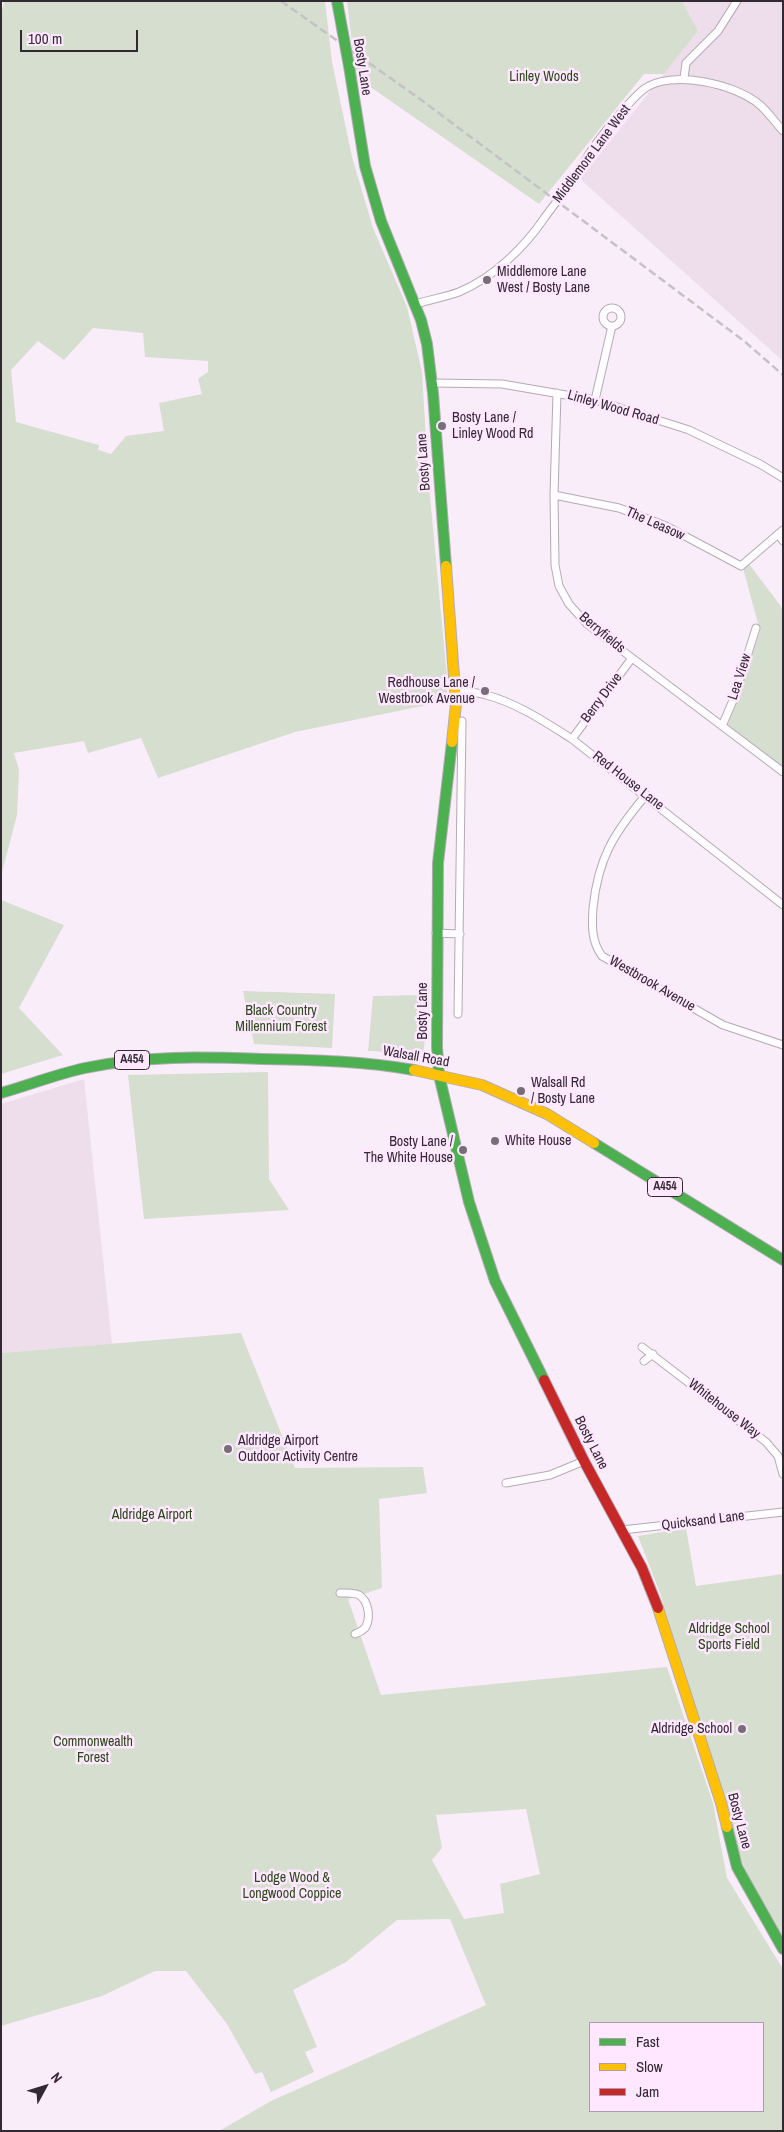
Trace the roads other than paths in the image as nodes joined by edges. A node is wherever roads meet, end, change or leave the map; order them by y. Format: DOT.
graph roads {
  1 [pos="337,1"];
  2 [pos="737,1"];
  3 [pos="684,78"];
  4 [pos="783,130"];
  5 [pos="415,304"];
  6 [pos="612,326"];
  7 [pos="432,383"];
  8 [pos="557,393"];
  9 [pos="595,400"];
  10 [pos="783,478"];
  11 [pos="554,495"];
  12 [pos="781,535"];
  13 [pos="756,628"];
  14 [pos="632,658"];
  15 [pos="455,690"];
  16 [pos="462,721"];
  17 [pos="722,726"];
  18 [pos="572,739"];
  19 [pos="783,772"];
  20 [pos="646,795"];
  21 [pos="783,905"];
  22 [pos="436,934"];
  23 [pos="460,934"];
  24 [pos="458,1014"];
  25 [pos="783,1045"];
  26 [pos="439,1075"];
  27 [pos="1,1093"];
  28 [pos="783,1260"];
  29 [pos="642,1347"];
  30 [pos="653,1354"];
  31 [pos="644,1361"];
  32 [pos="584,1460"];
  33 [pos="783,1474"];
  34 [pos="506,1483"];
  35 [pos="783,1512"];
  36 [pos="622,1530"];
  37 [pos="340,1593"];
  38 [pos="355,1634"];
  39 [pos="783,1949"];
  1 -- 5 [label="main road, Bosty Lane, bridge"];
  2 -- 3 [label="street"];
  3 -- 4 [label="street, Middlemore Lane West"];
  3 -- 5 [label="street, Middlemore Lane West, bridge"];
  5 -- 7 [label="main road, Bosty Lane"];
  6 -- 9 [label="street"];
  7 -- 8 [label="street, Linley Wood Road"];
  7 -- 15 [label="main road, Bosty Lane"];
  8 -- 9 [label="street, Linley Wood Road"];
  8 -- 11 [label="street, Berryfields"];
  9 -- 10 [label="street, Linley Wood Road"];
  11 -- 12 [label="street, The Leasow"];
  11 -- 14 [label="street, Berryfields"];
  13 -- 17 [label="street, Lea View"];
  14 -- 17 [label="street, Berryfields"];
  14 -- 18 [label="street, Berry Drive"];
  15 -- 18 [label="street, Red House Lane"];
  15 -- 22 [label="main road, Bosty Lane"];
  16 -- 23 [label="street"];
  17 -- 19 [label="street, Berryfields"];
  18 -- 20 [label="street, Red House Lane"];
  20 -- 21 [label="street, Red House Lane"];
  20 -- 25 [label="street, Westbrook Avenue"];
  22 -- 23 [label="street"];
  22 -- 26 [label="main road, Bosty Lane"];
  23 -- 24 [label="street"];
  26 -- 27 [label="main road, Walsall Road / A454"];
  26 -- 28 [label="main road, Walsall Road / A454"];
  26 -- 32 [label="main road, Bosty Lane"];
  29 -- 30 [label="street, Whitehouse Way"];
  30 -- 31 [label="street"];
  30 -- 33 [label="street, Whitehouse Way"];
  32 -- 34 [label="street"];
  32 -- 36 [label="main road, Bosty Lane"];
  35 -- 36 [label="street, Quicksand Lane"];
  36 -- 39 [label="main road, Bosty Lane"];
  37 -- 38 [label="street"];
}
